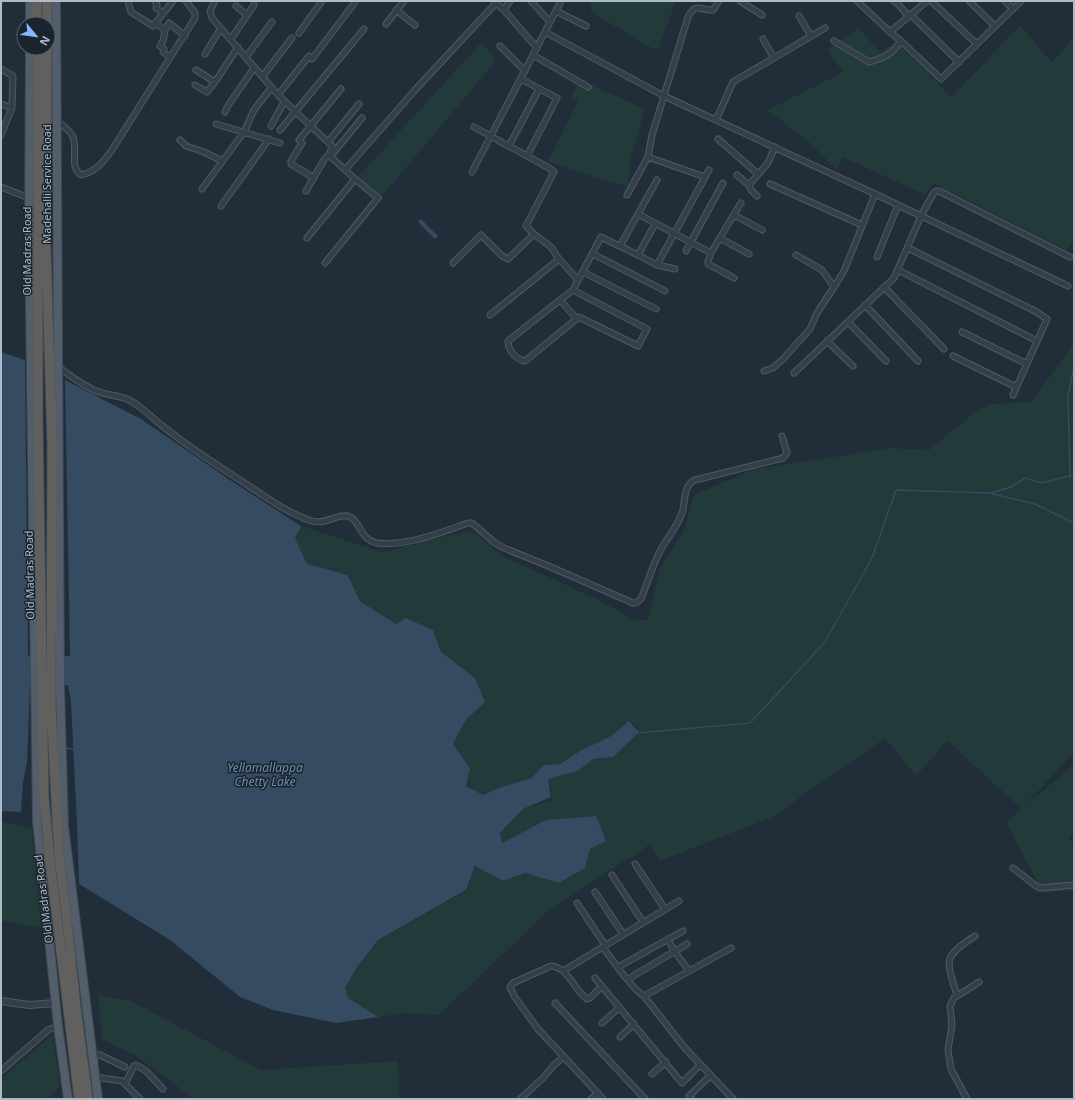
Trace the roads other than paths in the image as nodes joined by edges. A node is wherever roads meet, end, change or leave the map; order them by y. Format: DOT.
graph roads {
  1 [pos="30,1"];
  2 [pos="37,1"];
  3 [pos="47,1"];
  4 [pos="56,1"];
  5 [pos="128,1"];
  6 [pos="155,1"];
  7 [pos="172,1"];
  8 [pos="186,1"];
  9 [pos="215,1"];
  10 [pos="322,1"];
  11 [pos="356,1"];
  12 [pos="404,1"];
  13 [pos="510,1"];
  14 [pos="531,1"];
  15 [pos="561,1"];
  16 [pos="719,1"];
  17 [pos="740,1"];
  18 [pos="857,1"];
  19 [pos="894,1"];
  20 [pos="926,1"];
  21 [pos="931,1"];
  22 [pos="1005,1"];
  23 [pos="1021,1"];
  24 [pos="495,2"];
  25 [pos="970,2"];
  26 [pos="254,5"];
  27 [pos="236,6"];
  28 [pos="1013,9"];
  29 [pos="396,10"];
  30 [pos="504,10"];
  31 [pos="556,11"];
  32 [pos="163,13"];
  33 [pos="247,15"];
  34 [pos="762,15"];
  35 [pos="909,15"];
  36 [pos="30,16"];
  37 [pos="38,16"];
  38 [pos="46,16"];
  39 [pos="799,16"];
  40 [pos="272,22"];
  41 [pos="550,22"];
  42 [pos="155,23"];
  43 [pos="386,24"];
  44 [pos="414,25"];
  45 [pos="586,26"];
  46 [pos="995,26"];
  47 [pos="221,28"];
  48 [pos="825,28"];
  49 [pos="364,29"];
  50 [pos="165,30"];
  51 [pos="299,32"];
  52 [pos="545,32"];
  53 [pos="890,32"];
  54 [pos="185,36"];
  55 [pos="812,36"];
  56 [pos="292,38"];
  57 [pos="230,39"];
  58 [pos="763,39"];
  59 [pos="834,41"];
  60 [pos="901,41"];
  61 [pos="977,44"];
  62 [pos="500,46"];
  63 [pos="238,47"];
  64 [pos="537,48"];
  65 [pos="205,54"];
  66 [pos="533,55"];
  67 [pos="30,56"];
  68 [pos="38,56"];
  69 [pos="46,56"];
  70 [pos="170,57"];
  71 [pos="246,57"];
  72 [pos="774,58"];
  73 [pos="959,62"];
  74 [pos="254,68"];
  75 [pos="1,69"];
  76 [pos="196,70"];
  77 [pos="525,71"];
  78 [pos="262,77"];
  79 [pos="521,79"];
  80 [pos="215,82"];
  81 [pos="195,85"];
  82 [pos="588,86"];
  83 [pos="271,88"];
  84 [pos="341,89"];
  85 [pos="539,89"];
  86 [pos="278,95"];
  87 [pos="664,96"];
  88 [pos="284,102"];
  89 [pos="1,104"];
  90 [pos="359,104"];
  91 [pos="12,108"];
  92 [pos="225,112"];
  93 [pos="295,112"];
  94 [pos="362,118"];
  95 [pos="716,120"];
  96 [pos="57,121"];
  97 [pos="216,124"];
  98 [pos="271,126"];
  99 [pos="310,126"];
  100 [pos="474,127"];
  101 [pos="280,130"];
  102 [pos="244,132"];
  103 [pos="1,135"];
  104 [pos="491,137"];
  105 [pos="269,139"];
  106 [pos="718,139"];
  107 [pos="180,140"];
  108 [pos="328,142"];
  109 [pos="280,143"];
  110 [pos="508,146"];
  111 [pos="774,147"];
  112 [pos="330,156"];
  113 [pos="527,156"];
  114 [pos="648,157"];
  115 [pos="222,161"];
  116 [pos="345,170"];
  117 [pos="709,170"];
  118 [pos="472,172"];
  119 [pos="737,174"];
  120 [pos="758,174"];
  121 [pos="705,177"];
  122 [pos="314,178"];
  123 [pos="355,179"];
  124 [pos="657,180"];
  125 [pos="723,183"];
  126 [pos="770,184"];
  127 [pos="749,185"];
  128 [pos="1,187"];
  129 [pos="202,189"];
  130 [pos="306,191"];
  131 [pos="627,194"];
  132 [pos="875,194"];
  133 [pos="757,196"];
  134 [pos="29,198"];
  135 [pos="741,203"];
  136 [pos="898,205"];
  137 [pos="221,206"];
  138 [pos="638,214"];
  139 [pos="733,216"];
  140 [pos="921,216"];
  141 [pos="655,224"];
  142 [pos="862,225"];
  143 [pos="762,230"];
  144 [pos="534,234"];
  145 [pos="674,234"];
  146 [pos="307,238"];
  147 [pos="720,238"];
  148 [pos="690,243"];
  149 [pos="620,246"];
  150 [pos="908,248"];
  151 [pos="686,251"];
  152 [pos="593,254"];
  153 [pos="711,254"];
  154 [pos="749,254"];
  155 [pos="638,255"];
  156 [pos="796,255"];
  157 [pos="1070,256"];
  158 [pos="876,257"];
  159 [pos="559,259"];
  160 [pos="325,263"];
  161 [pos="453,263"];
  162 [pos="657,264"];
  163 [pos="675,269"];
  164 [pos="898,270"];
  165 [pos="583,272"];
  166 [pos="734,278"];
  167 [pos="578,280"];
  168 [pos="1068,286"];
  169 [pos="884,287"];
  170 [pos="834,288"];
  171 [pos="573,290"];
  172 [pos="665,291"];
  173 [pos="560,300"];
  174 [pos="865,305"];
  175 [pos="656,310"];
  176 [pos="490,316"];
  177 [pos="576,318"];
  178 [pos="848,322"];
  179 [pos="962,332"];
  180 [pos="828,341"];
  181 [pos="1037,342"];
  182 [pos="944,349"];
  183 [pos="953,356"];
  184 [pos="886,361"];
  185 [pos="918,361"];
  186 [pos="1027,364"];
  187 [pos="853,366"];
  188 [pos="58,367"];
  189 [pos="764,371"];
  190 [pos="794,373"];
  191 [pos="1016,387"];
  192 [pos="1013,395"];
  193 [pos="35,413"];
  194 [pos="782,436"];
  195 [pos="43,652"];
  196 [pos="47,688"];
  197 [pos="635,864"];
  198 [pos="1013,868"];
  199 [pos="612,876"];
  200 [pos="1074,885"];
  201 [pos="595,892"];
  202 [pos="679,901"];
  203 [pos="577,903"];
  204 [pos="665,909"];
  205 [pos="643,922"];
  206 [pos="683,931"];
  207 [pos="623,934"];
  208 [pos="975,936"];
  209 [pos="668,940"];
  210 [pos="687,944"];
  211 [pos="604,946"];
  212 [pos="731,948"];
  213 [pos="675,952"];
  214 [pos="618,966"];
  215 [pos="563,971"];
  216 [pos="689,971"];
  217 [pos="595,978"];
  218 [pos="628,979"];
  219 [pos="979,982"];
  220 [pos="602,986"];
  221 [pos="644,996"];
  222 [pos="958,996"];
  223 [pos="1,1001"];
  224 [pos="56,1003"];
  225 [pos="555,1003"];
  226 [pos="620,1007"];
  227 [pos="602,1023"];
  228 [pos="634,1024"];
  229 [pos="58,1026"];
  230 [pos="620,1037"];
  231 [pos="93,1054"];
  232 [pos="564,1057"];
  233 [pos="666,1062"];
  234 [pos="700,1065"];
  235 [pos="125,1067"];
  236 [pos="1,1071"];
  237 [pos="652,1074"];
  238 [pos="710,1076"];
  239 [pos="96,1077"];
  240 [pos="125,1084"];
  241 [pos="163,1089"];
  242 [pos="598,1093"];
  243 [pos="68,1099"];
  244 [pos="79,1099"];
  245 [pos="88,1099"];
  246 [pos="98,1099"];
  247 [pos="140,1099"];
  248 [pos="520,1099"];
  249 [pos="591,1099"];
  250 [pos="603,1099"];
  251 [pos="645,1099"];
  252 [pos="692,1099"];
  253 [pos="733,1099"];
  254 [pos="967,1099"];
  1 -- 36 [label="main road"];
  2 -- 37 [label="highway"];
  3 -- 38 [label="highway"];
  4 -- 96 [label="main road, Madehalli Service Road"];
  5 -- 42 [label="street"];
  6 -- 32 [label="street"];
  7 -- 32 [label="street"];
  8 -- 54 [label="street"];
  9 -- 47 [label="street"];
  10 -- 51 [label="street"];
  11 -- 86 [label="street"];
  12 -- 29 [label="street"];
  13 -- 30 [label="street"];
  14 -- 41 [label="street"];
  15 -- 31 [label="street"];
  16 -- 87 [label="street"];
  17 -- 34 [label="street"];
  18 -- 53 [label="street"];
  19 -- 35 [label="street"];
  20 -- 35 [label="street"];
  21 -- 61 [label="street"];
  22 -- 28 [label="street"];
  23 -- 28 [label="street"];
  24 -- 30 [label="street"];
  24 -- 116 [label="street"];
  25 -- 46 [label="street"];
  26 -- 33 [label="street"];
  27 -- 33 [label="street"];
  28 -- 46 [label="street"];
  29 -- 43 [label="street"];
  29 -- 44 [label="street"];
  30 -- 64 [label="street"];
  31 -- 41 [label="street"];
  31 -- 45 [label="street"];
  32 -- 42 [label="street"];
  33 -- 57 [label="street"];
  35 -- 53 [label="street"];
  35 -- 73 [label="street"];
  39 -- 55 [label="street"];
  40 -- 71 [label="street"];
  41 -- 52 [label="street"];
  42 -- 50 [label="street"];
  46 -- 61 [label="street"];
  47 -- 57 [label="street"];
  47 -- 65 [label="street"];
  48 -- 55 [label="street"];
  49 -- 93 [label="street"];
  50 -- 54 [label="street"];
  50 -- 70 [label="street"];
  52 -- 64 [label="street"];
  52 -- 87 [label="street"];
  53 -- 60 [label="street"];
  54 -- 70 [label="street"];
  55 -- 72 [label="street"];
  56 -- 78 [label="street"];
  57 -- 63 [label="street"];
  58 -- 72 [label="street"];
  59 -- 60 [label="street"];
  60 -- 73 [label="street"];
  61 -- 73 [label="street"];
  62 -- 77 [label="street"];
  63 -- 71 [label="street"];
  63 -- 80 [label="street"];
  64 -- 66 [label="street"];
  66 -- 77 [label="street"];
  66 -- 82 [label="street"];
  67 -- 134 [label="main road"];
  68 -- 193 [label="highway, Old Madras Road"];
  69 -- 195 [label="highway, Old Madras Road"];
  70 -- 96 [label="street"];
  71 -- 74 [label="street"];
  72 -- 95 [label="street"];
  74 -- 78 [label="street"];
  74 -- 92 [label="street"];
  75 -- 91 [label="street"];
  76 -- 80 [label="street"];
  77 -- 79 [label="street"];
  78 -- 83 [label="street"];
  79 -- 85 [label="street"];
  79 -- 104 [label="street"];
  80 -- 81 [label="street"];
  83 -- 86 [label="street"];
  83 -- 102 [label="street"];
  84 -- 99 [label="street"];
  85 -- 110 [label="street"];
  85 -- 113 [label="street"];
  86 -- 88 [label="street"];
  87 -- 95 [label="street"];
  87 -- 114 [label="street"];
  88 -- 93 [label="street"];
  88 -- 98 [label="street"];
  89 -- 91 [label="street"];
  90 -- 108 [label="street"];
  91 -- 103 [label="street"];
  93 -- 99 [label="street"];
  93 -- 101 [label="street"];
  94 -- 112 [label="street"];
  95 -- 111 [label="street"];
  96 -- 188 [label="main road, Madehalli Service Road"];
  97 -- 102 [label="street"];
  99 -- 108 [label="street"];
  99 -- 122 [label="street"];
  100 -- 104 [label="street"];
  102 -- 105 [label="street"];
  102 -- 115 [label="street"];
  104 -- 110 [label="street"];
  104 -- 118 [label="street"];
  105 -- 109 [label="street"];
  105 -- 137 [label="street"];
  106 -- 120 [label="street"];
  107 -- 115 [label="street"];
  108 -- 112 [label="street"];
  110 -- 113 [label="street"];
  111 -- 120 [label="street"];
  111 -- 132 [label="street"];
  112 -- 116 [label="street"];
  112 -- 122 [label="street"];
  113 -- 144 [label="street"];
  114 -- 121 [label="street"];
  114 -- 131 [label="street"];
  115 -- 129 [label="street"];
  116 -- 123 [label="street"];
  117 -- 121 [label="street"];
  119 -- 127 [label="street"];
  120 -- 127 [label="street"];
  121 -- 145 [label="street"];
  122 -- 130 [label="street"];
  123 -- 146 [label="street"];
  123 -- 160 [label="street"];
  124 -- 138 [label="street"];
  125 -- 148 [label="street"];
  126 -- 142 [label="street"];
  127 -- 133 [label="street"];
  128 -- 134 [label="street"];
  132 -- 136 [label="street"];
  132 -- 142 [label="street"];
  134 -- 193 [label="main road"];
  135 -- 139 [label="street"];
  136 -- 140 [label="street"];
  136 -- 158 [label="street"];
  138 -- 141 [label="street"];
  138 -- 149 [label="street"];
  139 -- 143 [label="street"];
  139 -- 147 [label="street"];
  140 -- 150 [label="street"];
  140 -- 157 [label="street"];
  140 -- 168 [label="street"];
  141 -- 145 [label="street"];
  141 -- 155 [label="street"];
  142 -- 170 [label="street"];
  144 -- 159 [label="street"];
  144 -- 161 [label="street"];
  145 -- 148 [label="street"];
  145 -- 162 [label="street"];
  147 -- 153 [label="street"];
  147 -- 154 [label="street"];
  148 -- 151 [label="street"];
  148 -- 153 [label="street"];
  149 -- 152 [label="street"];
  149 -- 155 [label="street"];
  150 -- 164 [label="street"];
  150 -- 181 [label="street"];
  152 -- 165 [label="street"];
  152 -- 172 [label="street"];
  153 -- 166 [label="street"];
  155 -- 162 [label="street"];
  156 -- 170 [label="street"];
  159 -- 167 [label="street"];
  159 -- 176 [label="street"];
  162 -- 163 [label="street"];
  164 -- 169 [label="street"];
  164 -- 181 [label="street"];
  165 -- 167 [label="street"];
  165 -- 175 [label="street"];
  167 -- 171 [label="street"];
  169 -- 174 [label="street"];
  169 -- 182 [label="street"];
  170 -- 189 [label="street"];
  171 -- 173 [label="street"];
  171 -- 177 [label="street"];
  173 -- 177 [label="street"];
  173 -- 177 [label="street"];
  174 -- 178 [label="street"];
  174 -- 185 [label="street"];
  178 -- 180 [label="street"];
  178 -- 184 [label="street"];
  179 -- 186 [label="street"];
  180 -- 187 [label="street"];
  180 -- 190 [label="street"];
  181 -- 186 [label="street"];
  183 -- 191 [label="street"];
  186 -- 191 [label="street"];
  188 -- 194 [label="street"];
  188 -- 196 [label="main road, Madehalli Service Road"];
  191 -- 192 [label="street"];
  193 -- 195 [label="highway, Old Madras Road"];
  195 -- 196 [label="highway, Old Madras Road"];
  196 -- 224 [label="main road"];
  196 -- 231 [label="main road"];
  196 -- 244 [label="highway, Old Madras Road"];
  196 -- 245 [label="highway, Old Madras Road"];
  197 -- 204 [label="street"];
  198 -- 200 [label="street"];
  199 -- 205 [label="street"];
  201 -- 207 [label="street"];
  202 -- 204 [label="street"];
  203 -- 211 [label="street"];
  204 -- 205 [label="street"];
  205 -- 207 [label="street"];
  206 -- 209 [label="street"];
  207 -- 211 [label="street"];
  208 -- 222 [label="street"];
  209 -- 213 [label="street"];
  209 -- 214 [label="street"];
  210 -- 213 [label="street"];
  211 -- 214 [label="street"];
  211 -- 215 [label="street"];
  212 -- 216 [label="street"];
  213 -- 216 [label="street"];
  213 -- 218 [label="street"];
  214 -- 218 [label="street"];
  215 -- 220 [label="street"];
  215 -- 232 [label="street"];
  216 -- 221 [label="street"];
  217 -- 220 [label="street"];
  218 -- 221 [label="street"];
  219 -- 222 [label="street"];
  220 -- 226 [label="street"];
  221 -- 234 [label="street"];
  222 -- 254 [label="street"];
  223 -- 224 [label="street"];
  224 -- 229 [label="main road"];
  225 -- 251 [label="street"];
  226 -- 227 [label="street"];
  226 -- 228 [label="street"];
  228 -- 230 [label="street"];
  228 -- 233 [label="street"];
  229 -- 236 [label="street"];
  229 -- 243 [label="main road"];
  231 -- 235 [label="street"];
  231 -- 239 [label="main road"];
  232 -- 242 [label="street"];
  232 -- 248 [label="street"];
  233 -- 234 [label="street"];
  233 -- 237 [label="street"];
  234 -- 238 [label="street"];
  238 -- 252 [label="street"];
  238 -- 253 [label="street"];
  239 -- 240 [label="street"];
  239 -- 246 [label="main road"];
  240 -- 241 [label="street"];
  240 -- 247 [label="street"];
  242 -- 249 [label="street"];
  242 -- 250 [label="street"];
}
